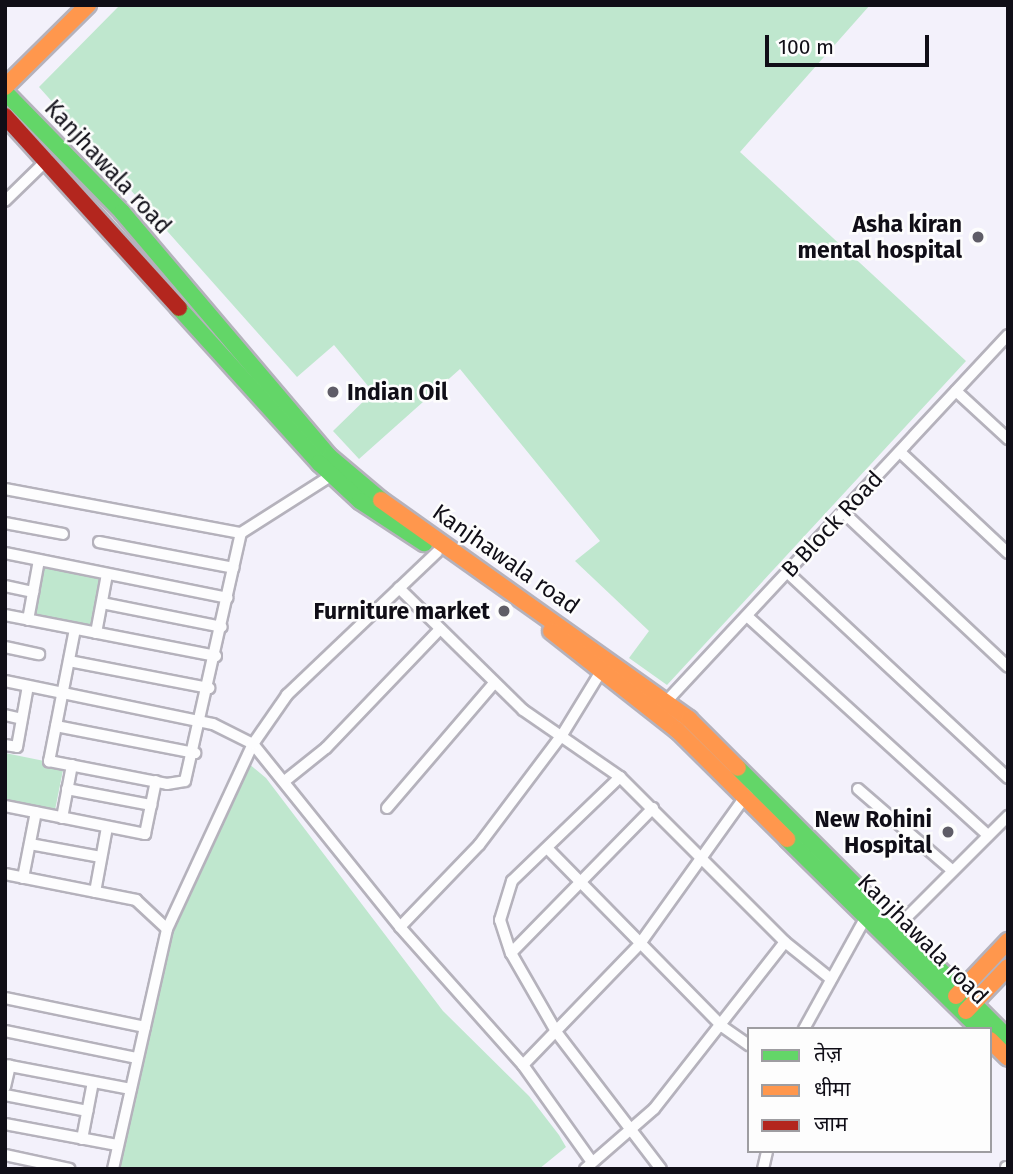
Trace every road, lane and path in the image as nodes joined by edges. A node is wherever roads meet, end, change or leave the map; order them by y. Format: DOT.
graph roads {
  1 [pos="88,5"];
  2 [pos="5,89"];
  3 [pos="5,117"];
  4 [pos="48,159"];
  5 [pos="5,201"];
  6 [pos="1008,335"];
  7 [pos="956,391"];
  8 [pos="274,402"];
  9 [pos="1008,439"];
  10 [pos="900,452"];
  11 [pos="332,475"];
  12 [pos="5,489"];
  13 [pos="843,512"];
  14 [pos="5,523"];
  15 [pos="241,533"];
  16 [pos="63,534"];
  17 [pos="99,542"];
  18 [pos="437,552"];
  19 [pos="5,553"];
  20 [pos="1008,553"];
  21 [pos="39,560"];
  22 [pos="234,568"];
  23 [pos="788,572"];
  24 [pos="107,573"];
  25 [pos="5,586"];
  26 [pos="399,588"];
  27 [pos="33,592"];
  28 [pos="228,598"];
  29 [pos="102,603"];
  30 [pos="5,615"];
  31 [pos="747,616"];
  32 [pos="28,620"];
  33 [pos="222,627"];
  34 [pos="75,629"];
  35 [pos="440,629"];
  36 [pos="96,633"];
  37 [pos="5,647"];
  38 [pos="39,654"];
  39 [pos="216,656"];
  40 [pos="69,661"];
  41 [pos="1008,667"];
  42 [pos="603,668"];
  43 [pos="5,681"];
  44 [pos="494,683"];
  45 [pos="28,686"];
  46 [pos="209,688"];
  47 [pos="63,693"];
  48 [pos="662,707"];
  49 [pos="5,716"];
  50 [pos="22,719"];
  51 [pos="203,721"];
  52 [pos="56,726"];
  53 [pos="562,735"];
  54 [pos="253,744"];
  55 [pos="5,745"];
  56 [pos="195,753"];
  57 [pos="72,765"];
  58 [pos="620,777"];
  59 [pos="1008,778"];
  60 [pos="286,780"];
  61 [pos="156,781"];
  62 [pos="755,783"];
  63 [pos="67,789"];
  64 [pos="858,789"];
  65 [pos="745,797"];
  66 [pos="151,805"];
  67 [pos="5,806"];
  68 [pos="387,808"];
  69 [pos="653,808"];
  70 [pos="36,812"];
  71 [pos="1008,816"];
  72 [pos="62,818"];
  73 [pos="107,827"];
  74 [pos="988,835"];
  75 [pos="30,844"];
  76 [pos="549,850"];
  77 [pos="704,856"];
  78 [pos="101,857"];
  79 [pos="953,871"];
  80 [pos="5,874"];
  81 [pos="23,878"];
  82 [pos="578,883"];
  83 [pos="95,892"];
  84 [pos="868,914"];
  85 [pos="898,926"];
  86 [pos="400,927"];
  87 [pos="167,929"];
  88 [pos="1008,941"];
  89 [pos="785,942"];
  90 [pos="639,945"];
  91 [pos="511,953"];
  92 [pos="1008,967"];
  93 [pos="831,979"];
  94 [pos="957,995"];
  95 [pos="5,998"];
  96 [pos="969,1008"];
  97 [pos="145,1027"];
  98 [pos="723,1027"];
  99 [pos="805,1027"];
  100 [pos="979,1027"];
  101 [pos="5,1031"];
  102 [pos="557,1033"];
  103 [pos="1008,1038"];
  104 [pos="992,1042"];
  105 [pos="747,1044"];
  106 [pos="136,1058"];
  107 [pos="1008,1058"];
  108 [pos="523,1065"];
  109 [pos="8,1066"];
  110 [pos="93,1082"];
  111 [pos="5,1087"];
  112 [pos="131,1089"];
  113 [pos="5,1095"];
  114 [pos="87,1111"];
  115 [pos="5,1124"];
  116 [pos="631,1129"];
  117 [pos="82,1139"];
  118 [pos="117,1145"];
  119 [pos="5,1155"];
  120 [pos="588,1165"];
  121 [pos="70,1169"];
  122 [pos="113,1169"];
  123 [pos="661,1169"];
  1 -- 2 [label="main road"];
  2 -- 8 [label="main road, Kanjhawala road"];
  3 -- 4 [label="main road, Kanjhawala road"];
  4 -- 5 [label="street"];
  4 -- 8 [label="main road, Kanjhawala road"];
  6 -- 7 [label="street, B Block Road"];
  7 -- 9 [label="street"];
  7 -- 10 [label="street, B Block Road"];
  8 -- 11 [label="main road, Kanjhawala road"];
  8 -- 48 [label="main road, Kanjhawala road"];
  10 -- 13 [label="street, B Block Road"];
  10 -- 20 [label="street"];
  11 -- 15 [label="street"];
  11 -- 18 [label="main road, Kanjhawala road"];
  12 -- 15 [label="street"];
  13 -- 23 [label="street, B Block Road"];
  13 -- 41 [label="street"];
  14 -- 16 [label="street"];
  15 -- 22 [label="street"];
  17 -- 22 [label="street"];
  18 -- 26 [label="street"];
  18 -- 42 [label="main road, Kanjhawala road"];
  19 -- 21 [label="street"];
  21 -- 24 [label="street"];
  21 -- 27 [label="street"];
  22 -- 28 [label="street"];
  23 -- 31 [label="street, B Block Road"];
  23 -- 59 [label="street"];
  24 -- 28 [label="street"];
  24 -- 29 [label="street"];
  25 -- 27 [label="street"];
  26 -- 35 [label="street"];
  26 -- 54 [label="street"];
  27 -- 32 [label="street"];
  28 -- 33 [label="street"];
  29 -- 33 [label="street"];
  29 -- 36 [label="street"];
  30 -- 32 [label="street"];
  31 -- 48 [label="street, B Block Road"];
  31 -- 74 [label="street"];
  32 -- 34 [label="street"];
  33 -- 39 [label="street"];
  34 -- 36 [label="street"];
  34 -- 40 [label="street"];
  35 -- 44 [label="street"];
  35 -- 60 [label="street"];
  36 -- 39 [label="street"];
  37 -- 38 [label="street"];
  39 -- 46 [label="street"];
  40 -- 46 [label="street"];
  40 -- 47 [label="street"];
  42 -- 48 [label="main road, Kanjhawala road"];
  42 -- 53 [label="street"];
  43 -- 45 [label="street"];
  44 -- 53 [label="street"];
  44 -- 68 [label="street"];
  45 -- 47 [label="street"];
  45 -- 50 [label="street"];
  46 -- 51 [label="street"];
  47 -- 51 [label="street"];
  47 -- 52 [label="street"];
  48 -- 62 [label="main road, Kanjhawala road"];
  48 -- 65 [label="main road, Kanjhawala road"];
  49 -- 50 [label="street"];
  50 -- 55 [label="street"];
  51 -- 54 [label="street"];
  51 -- 56 [label="street"];
  52 -- 56 [label="street"];
  52 -- 57 [label="street"];
  53 -- 58 [label="street"];
  53 -- 86 [label="street"];
  54 -- 60 [label="street"];
  54 -- 87 [label="street"];
  56 -- 61 [label="street"];
  57 -- 61 [label="street"];
  57 -- 63 [label="street"];
  58 -- 69 [label="street"];
  58 -- 76 [label="street"];
  60 -- 86 [label="street"];
  61 -- 66 [label="street"];
  62 -- 65 [label="street"];
  62 -- 85 [label="main road, Kanjhawala road"];
  63 -- 66 [label="street"];
  63 -- 72 [label="street"];
  64 -- 79 [label="street"];
  65 -- 77 [label="street"];
  65 -- 84 [label="main road, Kanjhawala road"];
  66 -- 73 [label="street"];
  67 -- 70 [label="street"];
  69 -- 77 [label="street"];
  69 -- 82 [label="street"];
  70 -- 72 [label="street"];
  70 -- 75 [label="street"];
  71 -- 74 [label="street"];
  72 -- 73 [label="street"];
  73 -- 78 [label="street"];
  74 -- 79 [label="street"];
  75 -- 78 [label="street"];
  75 -- 81 [label="street"];
  76 -- 82 [label="street"];
  76 -- 91 [label="street"];
  77 -- 89 [label="street"];
  77 -- 90 [label="street"];
  78 -- 83 [label="street"];
  79 -- 85 [label="street"];
  80 -- 81 [label="street"];
  81 -- 83 [label="street"];
  82 -- 90 [label="street"];
  82 -- 91 [label="street"];
  83 -- 87 [label="street"];
  84 -- 93 [label="street"];
  84 -- 94 [label="main road, Kanjhawala road"];
  85 -- 94 [label="main road, Kanjhawala road"];
  86 -- 108 [label="street"];
  87 -- 97 [label="street"];
  88 -- 94 [label="main road"];
  89 -- 93 [label="street"];
  89 -- 98 [label="street"];
  90 -- 98 [label="street"];
  90 -- 102 [label="street"];
  91 -- 102 [label="street"];
  92 -- 96 [label="main road"];
  93 -- 99 [label="street"];
  94 -- 96 [label="main road, Kanjhawala road"];
  95 -- 97 [label="street"];
  96 -- 100 [label="main road, Kanjhawala road"];
  96 -- 103 [label="main road, Kanjhawala road"];
  97 -- 106 [label="street"];
  98 -- 105 [label="street"];
  98 -- 116 [label="street"];
  101 -- 106 [label="street"];
  102 -- 108 [label="street"];
  102 -- 116 [label="street"];
  104 -- 107 [label="main road, Kanjhawala road"];
  106 -- 112 [label="street"];
  108 -- 120 [label="street"];
  109 -- 110 [label="street"];
  109 -- 111 [label="street"];
  110 -- 112 [label="street"];
  110 -- 114 [label="street"];
  112 -- 118 [label="street"];
  113 -- 114 [label="street"];
  114 -- 117 [label="street"];
  115 -- 117 [label="street"];
  116 -- 120 [label="street"];
  116 -- 123 [label="street"];
  117 -- 118 [label="street"];
  118 -- 122 [label="street"];
  119 -- 121 [label="street"];
}
